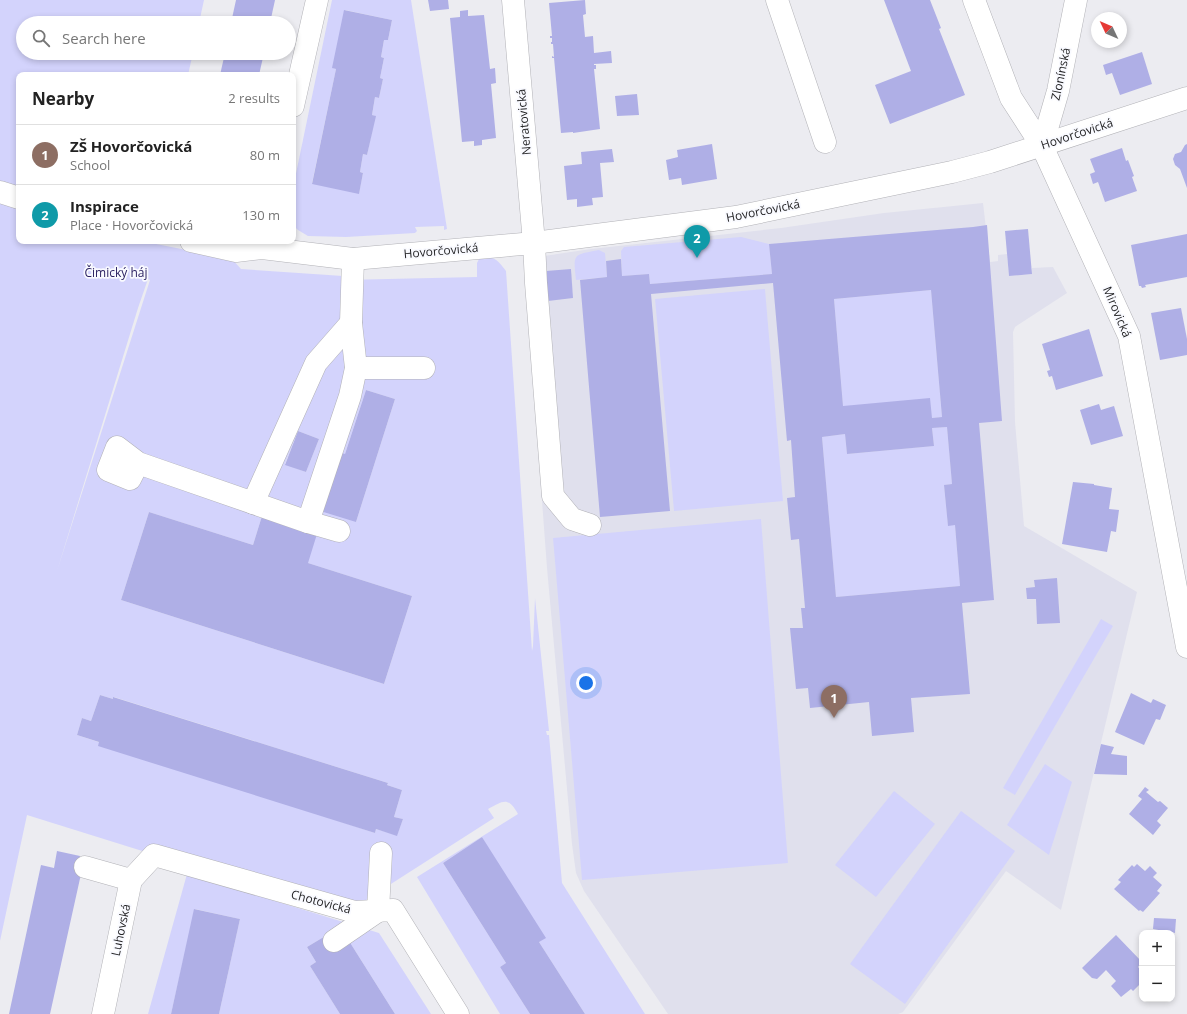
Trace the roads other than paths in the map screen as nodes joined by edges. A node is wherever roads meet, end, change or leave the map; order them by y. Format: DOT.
graph roads {
  1 [pos="317,0"];
  2 [pos="513,0"];
  3 [pos="777,0"];
  4 [pos="974,0"];
  5 [pos="1076,0"];
  6 [pos="296,93"];
  7 [pos="1187,98"];
  8 [pos="825,142"];
  9 [pos="1042,146"];
  10 [pos="0,192"];
  11 [pos="16,197"];
  12 [pos="534,243"];
  13 [pos="204,244"];
  14 [pos="263,245"];
  15 [pos="353,259"];
  16 [pos="351,323"];
  17 [pos="356,368"];
  18 [pos="424,368"];
  19 [pos="138,463"];
  20 [pos="253,503"];
  21 [pos="308,522"];
  22 [pos="590,525"];
  23 [pos="339,531"];
  24 [pos="1187,648"];
  25 [pos="381,853"];
  26 [pos="85,867"];
  27 [pos="131,880"];
  28 [pos="378,911"];
  29 [pos="334,941"];
  30 [pos="103,1014"];
  31 [pos="458,1014"];
  1 -- 6 [label="street"];
  2 -- 12 [label="street, Neratovická"];
  3 -- 8 [label="street"];
  4 -- 9 [label="street, Mirovická"];
  5 -- 9 [label="street, Zlonínská"];
  7 -- 9 [label="street, Hovorčovická"];
  9 -- 12 [label="street, Hovorčovická"];
  9 -- 24 [label="street, Mirovická"];
  10 -- 11 [label="street"];
  12 -- 15 [label="street, Hovorčovická"];
  12 -- 22 [label="street, Neratovická"];
  13 -- 14 [label="street, Hovorčovická"];
  14 -- 15 [label="street, Hovorčovická"];
  15 -- 16 [label="street"];
  16 -- 17 [label="street"];
  16 -- 20 [label="street"];
  17 -- 18 [label="street"];
  17 -- 21 [label="street"];
  19 -- 20 [label="street"];
  20 -- 21 [label="street"];
  21 -- 23 [label="street"];
  25 -- 28 [label="street"];
  26 -- 27 [label="street"];
  27 -- 28 [label="street, Chotovická"];
  27 -- 30 [label="street, Luhovská"];
  28 -- 29 [label="street"];
  28 -- 31 [label="street, Chotovická"];
}
